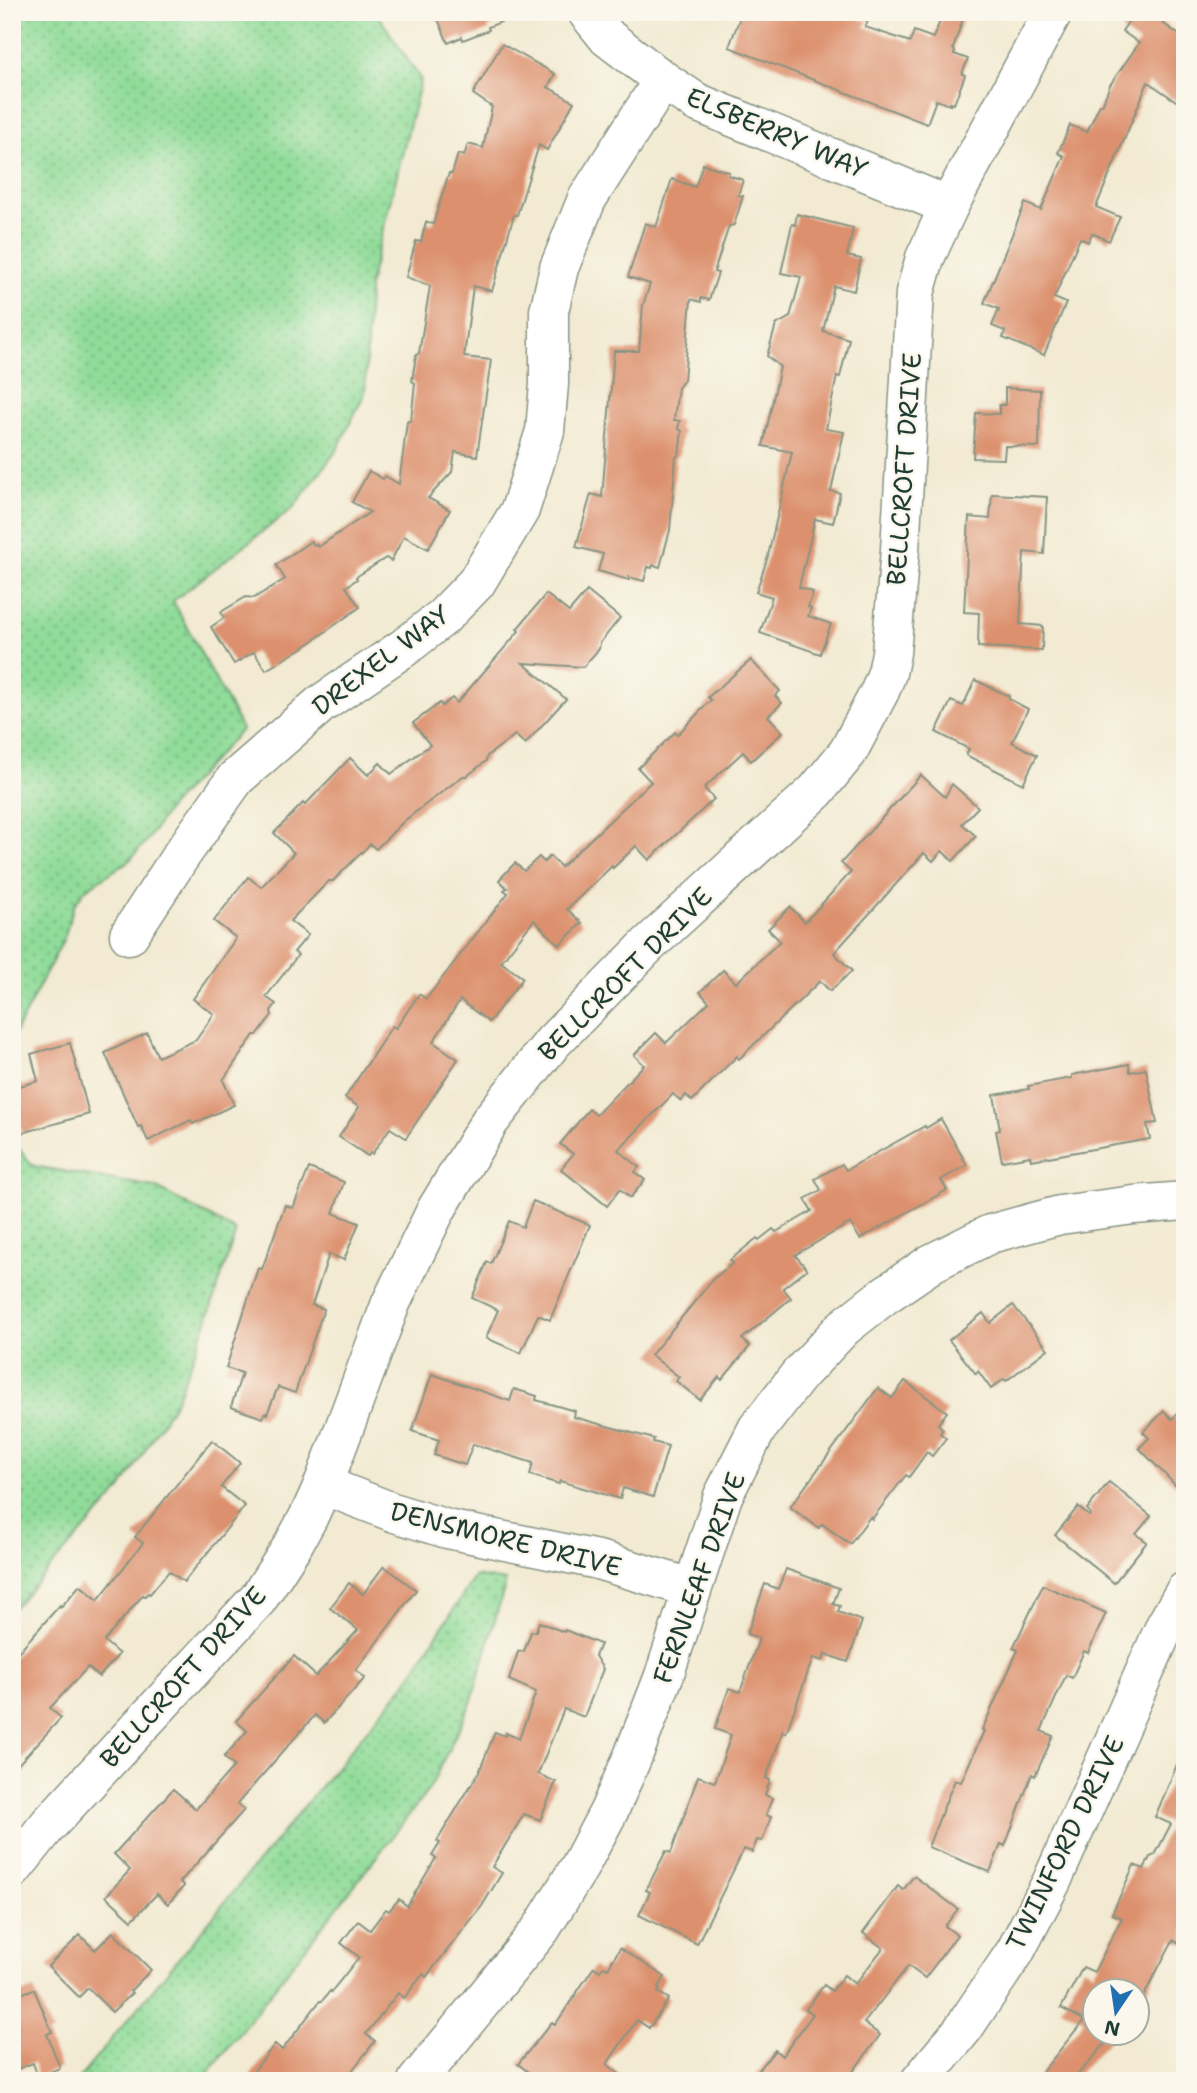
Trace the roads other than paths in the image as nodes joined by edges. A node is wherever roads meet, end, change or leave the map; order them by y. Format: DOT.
graph roads {
  1 [pos="587,12"];
  2 [pos="1053,12"];
  3 [pos="663,80"];
  4 [pos="949,206"];
  5 [pos="129,935"];
  6 [pos="1185,1201"];
  7 [pos="323,1485"];
  8 [pos="691,1588"];
  9 [pos="1185,1591"];
  10 [pos="12,1870"];
  11 [pos="417,2081"];
  12 [pos="920,2081"];
  1 -- 3 [label="street, ELSBERRY WAY"];
  2 -- 4 [label="street, BELLCROFT DRIVE"];
  3 -- 4 [label="street, ELSBERRY WAY"];
  3 -- 5 [label="street, DREXEL WAY"];
  4 -- 7 [label="street, BELLCROFT DRIVE"];
  6 -- 8 [label="street, FERNLEAF DRIVE"];
  7 -- 8 [label="street, DENSMORE DRIVE"];
  7 -- 10 [label="street, BELLCROFT DRIVE"];
  8 -- 11 [label="street, FERNLEAF DRIVE"];
  9 -- 12 [label="street, TWINFORD DRIVE"];
}
